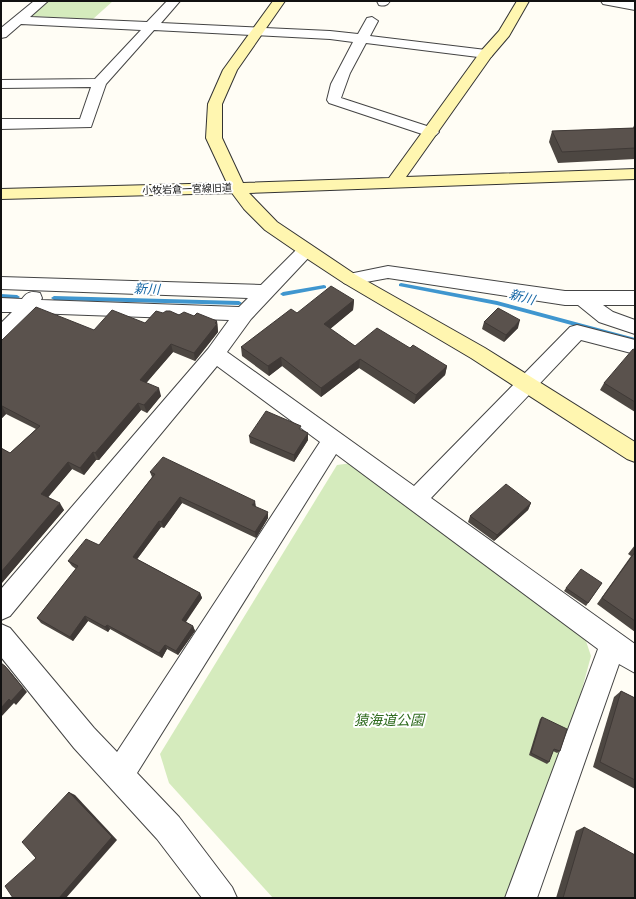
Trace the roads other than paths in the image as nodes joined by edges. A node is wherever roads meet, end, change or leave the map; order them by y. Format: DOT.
graph roads {
  1 [pos="42,1"];
  2 [pos="174,1"];
  3 [pos="280,1"];
  4 [pos="523,1"];
  5 [pos="607,1"];
  6 [pos="635,6"];
  7 [pos="20,20"];
  8 [pos="372,21"];
  9 [pos="150,26"];
  10 [pos="258,32"];
  11 [pos="1,34"];
  12 [pos="362,39"];
  13 [pos="486,54"];
  14 [pos="99,83"];
  15 [pos="1,84"];
  16 [pos="1,124"];
  17 [pos="431,132"];
  18 [pos="635,174"];
  19 [pos="394,182"];
  20 [pos="237,188"];
  21 [pos="1,194"];
  22 [pos="306,250"];
  23 [pos="350,278"];
  24 [pos="1,284"];
  25 [pos="43,284"];
  26 [pos="265,292"];
  27 [pos="582,298"];
  28 [pos="635,298"];
  29 [pos="1,305"];
  30 [pos="28,306"];
  31 [pos="244,314"];
  32 [pos="635,328"];
  33 [pos="1,334"];
  34 [pos="635,347"];
  35 [pos="214,354"];
  36 [pos="528,384"];
  37 [pos="334,440"];
  38 [pos="635,453"];
  39 [pos="415,500"];
  40 [pos="1,608"];
  41 [pos="1,638"];
  42 [pos="613,644"];
  43 [pos="635,660"];
  44 [pos="119,775"];
  45 [pos="221,898"];
  46 [pos="521,898"];
  1 -- 7 [label="street"];
  2 -- 9 [label="street"];
  3 -- 10 [label="street, 小牧岩倉一宮線旧道"];
  4 -- 13 [label="street"];
  5 -- 6 [label="street"];
  7 -- 9 [label="street"];
  7 -- 11 [label="street"];
  8 -- 12 [label="street"];
  9 -- 10 [label="street"];
  9 -- 14 [label="street"];
  10 -- 12 [label="street"];
  10 -- 20 [label="street, 小牧岩倉一宮線旧道"];
  12 -- 13 [label="street"];
  12 -- 17 [label="street"];
  13 -- 17 [label="street"];
  14 -- 15 [label="street"];
  14 -- 16 [label="street"];
  17 -- 19 [label="street"];
  18 -- 19 [label="street"];
  19 -- 20 [label="street"];
  20 -- 21 [label="street, 小牧岩倉一宮線旧道"];
  20 -- 22 [label="street"];
  22 -- 23 [label="street"];
  22 -- 26 [label="street"];
  23 -- 27 [label="street"];
  23 -- 36 [label="street"];
  24 -- 25 [label="street"];
  25 -- 26 [label="street"];
  25 -- 30 [label="street"];
  26 -- 31 [label="street"];
  27 -- 28 [label="street"];
  27 -- 32 [label="street"];
  29 -- 30 [label="street"];
  30 -- 31 [label="street"];
  30 -- 33 [label="street"];
  31 -- 35 [label="street"];
  34 -- 36 [label="street"];
  35 -- 37 [label="street"];
  35 -- 40 [label="street"];
  36 -- 38 [label="street"];
  36 -- 39 [label="street"];
  37 -- 39 [label="street"];
  37 -- 44 [label="street"];
  39 -- 42 [label="street"];
  41 -- 44 [label="street"];
  42 -- 43 [label="street"];
  42 -- 46 [label="street"];
  44 -- 45 [label="street"];
}
